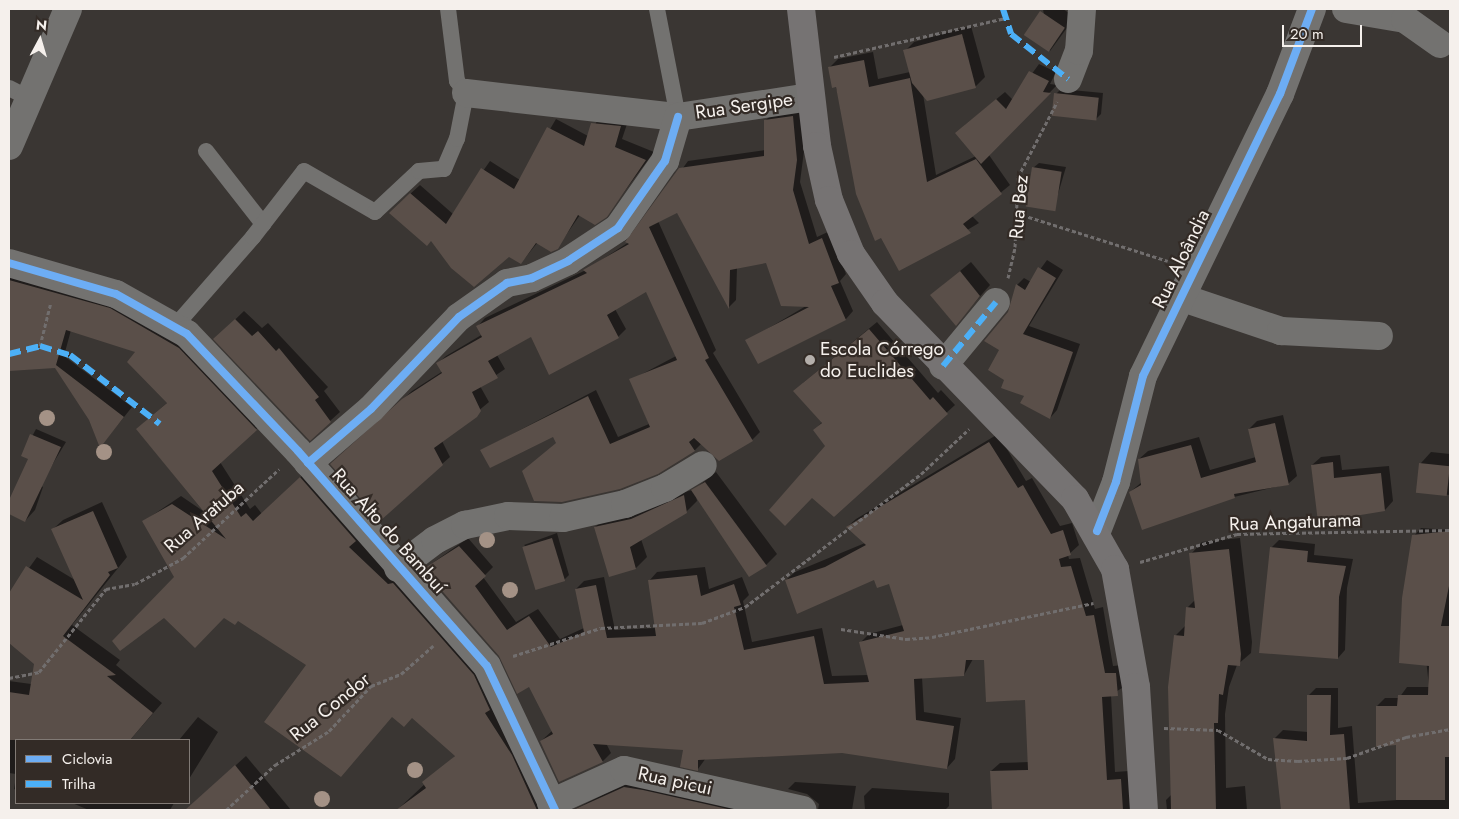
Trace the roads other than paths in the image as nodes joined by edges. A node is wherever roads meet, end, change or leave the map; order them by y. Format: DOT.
graph roads {
  1 [pos="68,9"];
  2 [pos="448,9"];
  3 [pos="657,9"];
  4 [pos="801,9"];
  5 [pos="1082,9"];
  6 [pos="1312,9"];
  7 [pos="1346,9"];
  8 [pos="1440,44"];
  9 [pos="1068,79"];
  10 [pos="19,93"];
  11 [pos="466,93"];
  12 [pos="811,97"];
  13 [pos="678,117"];
  14 [pos="9,146"];
  15 [pos="206,151"];
  16 [pos="263,224"];
  17 [pos="9,263"];
  18 [pos="1180,297"];
  19 [pos="996,302"];
  20 [pos="176,325"];
  21 [pos="1379,336"];
  22 [pos="943,366"];
  23 [pos="303,457"];
  24 [pos="703,465"];
  25 [pos="1097,531"];
  26 [pos="398,568"];
  27 [pos="553,807"];
  28 [pos="803,810"];
  29 [pos="1144,810"];
  1 -- 10 [label="street"];
  2 -- 11 [label="lane"];
  3 -- 13 [label="lane"];
  4 -- 12 [label="main road"];
  5 -- 9 [label="street"];
  6 -- 18 [label="street, Rua Aloândia"];
  7 -- 8 [label="street"];
  10 -- 14 [label="street"];
  11 -- 13 [label="street, Rua Sergipe"];
  11 -- 16 [label="lane"];
  12 -- 13 [label="street, Rua Sergipe"];
  12 -- 22 [label="main road"];
  13 -- 23 [label="street"];
  15 -- 16 [label="lane"];
  16 -- 20 [label="lane"];
  17 -- 20 [label="street, Rua Alto do Bambuí"];
  18 -- 21 [label="street"];
  18 -- 25 [label="street, Rua Aloândia"];
  19 -- 22 [label="street"];
  20 -- 23 [label="street, Rua Alto do Bambuí"];
  22 -- 25 [label="main road"];
  23 -- 26 [label="street, Rua Alto do Bambuí"];
  24 -- 26 [label="street"];
  25 -- 29 [label="main road"];
  26 -- 27 [label="street, Rua Alto do Bambuí"];
  27 -- 28 [label="street, Rua picui"];
}
